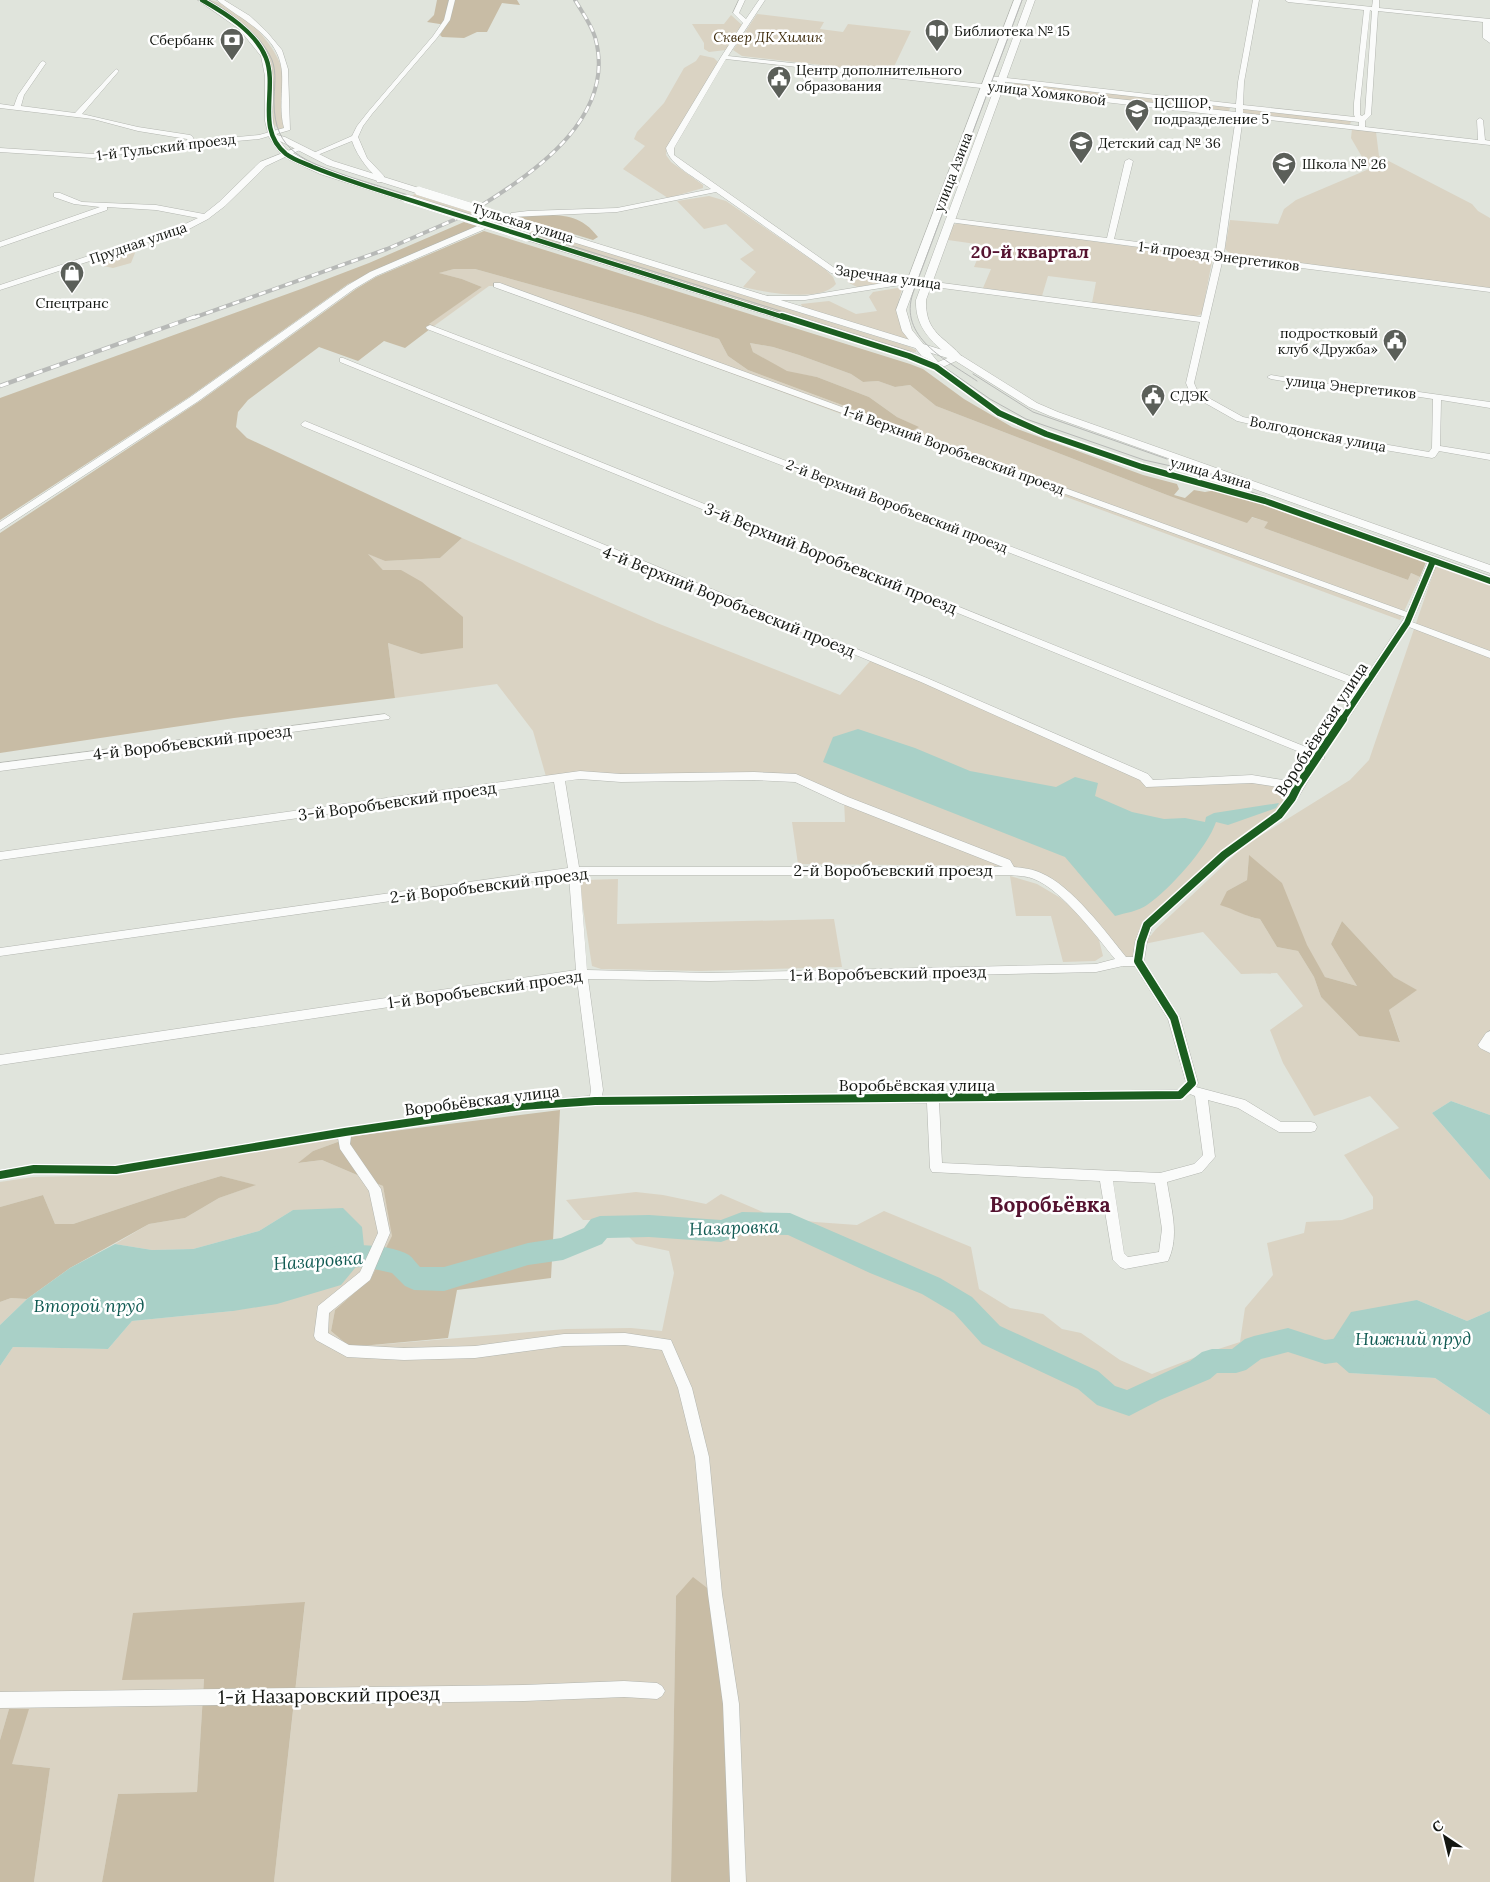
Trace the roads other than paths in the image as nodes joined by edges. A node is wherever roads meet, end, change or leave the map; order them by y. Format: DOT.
graph roads {
  1 [pos="202,0"];
  2 [pos="220,0"];
  3 [pos="452,0"];
  4 [pos="742,0"];
  5 [pos="762,0"];
  6 [pos="1018,0"];
  7 [pos="1030,0"];
  8 [pos="1256,0"];
  9 [pos="1288,0"];
  10 [pos="1376,0"];
  11 [pos="1366,8"];
  12 [pos="1377,8"];
  13 [pos="1488,21"];
  14 [pos="747,23"];
  15 [pos="1490,41"];
  16 [pos="724,57"];
  17 [pos="43,63"];
  18 [pos="116,71"];
  19 [pos="988,82"];
  20 [pos="999,83"];
  21 [pos="0,106"];
  22 [pos="1240,106"];
  23 [pos="17,107"];
  24 [pos="77,115"];
  25 [pos="1239,115"];
  26 [pos="1480,120"];
  27 [pos="1360,125"];
  28 [pos="272,135"];
  29 [pos="355,138"];
  30 [pos="192,143"];
  31 [pos="1486,143"];
  32 [pos="300,148"];
  33 [pos="0,150"];
  34 [pos="285,153"];
  35 [pos="313,155"];
  36 [pos="1129,161"];
  37 [pos="380,180"];
  38 [pos="716,190"];
  39 [pos="57,195"];
  40 [pos="110,205"];
  41 [pos="514,215"];
  42 [pos="205,217"];
  43 [pos="949,220"];
  44 [pos="482,227"];
  45 [pos="1110,242"];
  46 [pos="0,245"];
  47 [pos="1219,256"];
  48 [pos="834,271"];
  49 [pos="911,281"];
  50 [pos="927,283"];
  51 [pos="497,284"];
  52 [pos="1,286"];
  53 [pos="1490,290"];
  54 [pos="841,293"];
  55 [pos="766,298"];
  56 [pos="1204,320"];
  57 [pos="430,327"];
  58 [pos="921,347"];
  59 [pos="958,358"];
  60 [pos="343,360"];
  61 [pos="936,367"];
  62 [pos="1271,378"];
  63 [pos="1437,397"];
  64 [pos="1490,405"];
  65 [pos="305,424"];
  66 [pos="1434,452"];
  67 [pos="1490,457"];
  68 [pos="1208,469"];
  69 [pos="1198,482"];
  70 [pos="0,527"];
  71 [pos="1433,561"];
  72 [pos="1490,569"];
  73 [pos="1490,581"];
  74 [pos="1408,619"];
  75 [pos="1490,655"];
  76 [pos="1364,685"];
  77 [pos="385,717"];
  78 [pos="1320,756"];
  79 [pos="0,767"];
  80 [pos="560,778"];
  81 [pos="1298,786"];
  82 [pos="0,856"];
  83 [pos="574,871"];
  84 [pos="1011,871"];
  85 [pos="0,952"];
  86 [pos="1138,961"];
  87 [pos="1123,962"];
  88 [pos="582,974"];
  89 [pos="0,1060"];
  90 [pos="1188,1089"];
  91 [pos="1201,1093"];
  92 [pos="933,1098"];
  93 [pos="595,1101"];
  94 [pos="1311,1126"];
  95 [pos="345,1132"];
  96 [pos="0,1175"];
  97 [pos="1106,1176"];
  98 [pos="1160,1178"];
  99 [pos="657,1690"];
  100 [pos="0,1700"];
  101 [pos="738,1882"];
  1 -- 28 [label="street, Тульская улица"];
  2 -- 28 [label="street"];
  3 -- 29 [label="street"];
  4 -- 14 [label="street"];
  5 -- 14 [label="street, Заречная улица"];
  6 -- 19 [label="main road, улица Азина"];
  7 -- 20 [label="main road, улица Азина"];
  8 -- 22 [label="street"];
  9 -- 11 [label="street"];
  10 -- 12 [label="street"];
  11 -- 12 [label="street"];
  11 -- 27 [label="street"];
  12 -- 13 [label="street"];
  12 -- 27 [label="street"];
  13 -- 15 [label="street"];
  14 -- 16 [label="street, Заречная улица"];
  16 -- 19 [label="street, улица Хомяковой"];
  16 -- 38 [label="street, Заречная улица"];
  17 -- 23 [label="street"];
  18 -- 24 [label="street"];
  19 -- 20 [label="street, улица Хомяковой"];
  19 -- 49 [label="main road, улица Азина"];
  20 -- 22 [label="street, улица Хомяковой"];
  20 -- 25 [label="street, улица Хомяковой"];
  20 -- 43 [label="main road, улица Азина"];
  21 -- 23 [label="street"];
  22 -- 25 [label="street"];
  22 -- 27 [label="street, улица Хомяковой"];
  23 -- 24 [label="street"];
  24 -- 30 [label="street"];
  25 -- 27 [label="street, улица Хомяковой"];
  25 -- 47 [label="street"];
  26 -- 31 [label="street"];
  27 -- 31 [label="street, улица Хомяковой"];
  28 -- 30 [label="street, 1-й Тульский проезд"];
  28 -- 32 [label="street, Тульская улица"];
  28 -- 34 [label="street, Тульская улица"];
  29 -- 35 [label="street"];
  29 -- 37 [label="street"];
  30 -- 33 [label="street, 1-й Тульский проезд"];
  32 -- 34 [label="street, Прудная улица"];
  32 -- 35 [label="street, Тульская улица"];
  34 -- 42 [label="street, Прудная улица"];
  34 -- 61 [label="street, Тульская улица, bridge"];
  35 -- 37 [label="street, Тульская улица"];
  36 -- 45 [label="street"];
  37 -- 55 [label="street, Тульская улица, bridge"];
  38 -- 41 [label="street"];
  38 -- 48 [label="street, Заречная улица"];
  39 -- 40 [label="street"];
  40 -- 42 [label="street"];
  40 -- 46 [label="street"];
  42 -- 52 [label="street, Прудная улица"];
  43 -- 45 [label="street, 1-й проезд Энергетиков"];
  43 -- 50 [label="main road, улица Азина"];
  44 -- 70 [label="street"];
  45 -- 47 [label="street, 1-й проезд Энергетиков"];
  47 -- 53 [label="street, 1-й проезд Энергетиков"];
  47 -- 56 [label="street"];
  48 -- 49 [label="street, Заречная улица"];
  48 -- 54 [label="street"];
  49 -- 50 [label="street, Заречная улица"];
  49 -- 54 [label="street"];
  49 -- 58 [label="main road, улица Азина"];
  50 -- 56 [label="street, Заречная улица"];
  50 -- 59 [label="main road, улица Азина"];
  51 -- 74 [label="street, 1-й Верхний Воробъевский проезд"];
  54 -- 55 [label="street"];
  55 -- 58 [label="street, Тульская улица"];
  56 -- 66 [label="street, Волгодонская улица"];
  57 -- 76 [label="street, 2-й Верхний Воробъевский проезд"];
  58 -- 59 [label="street, Тульская улица"];
  58 -- 61 [label="main road, улица Азина"];
  59 -- 61 [label="main road"];
  59 -- 68 [label="street, улица Азина"];
  60 -- 78 [label="street, 3-й Верхний Воробъевский проезд"];
  61 -- 69 [label="street, улица Азина"];
  62 -- 63 [label="street, улица Энергетиков"];
  63 -- 64 [label="street, улица Энергетиков"];
  63 -- 66 [label="street"];
  65 -- 81 [label="street, 4-й Верхний Воробъевский проезд"];
  66 -- 67 [label="street, Волгодонская улица"];
  68 -- 69 [label="street"];
  68 -- 72 [label="street, улица Азина"];
  69 -- 71 [label="street, улица Азина"];
  71 -- 73 [label="street, улица Азина"];
  71 -- 74 [label="street, Воробьёвская улица"];
  74 -- 75 [label="street, 1-й Верхний Воробъевский проезд"];
  74 -- 76 [label="street, Воробьёвская улица"];
  76 -- 78 [label="street, Воробьёвская улица"];
  77 -- 79 [label="street, 4-й Воробъевский проезд"];
  78 -- 81 [label="street, Воробьёвская улица"];
  80 -- 82 [label="street, 3-й Воробъевский проезд"];
  80 -- 83 [label="street"];
  80 -- 84 [label="street, 3-й Воробъевский проезд"];
  81 -- 86 [label="street, Воробьёвская улица"];
  83 -- 84 [label="street, 2-й Воробъевский проезд"];
  83 -- 85 [label="street, 2-й Воробъевский проезд"];
  83 -- 88 [label="street"];
  84 -- 87 [label="street, 2-й Воробъевский проезд"];
  86 -- 87 [label="street, 1-й Воробъевский проезд"];
  86 -- 90 [label="street"];
  87 -- 88 [label="street, 1-й Воробъевский проезд"];
  88 -- 89 [label="street, 1-й Воробъевский проезд"];
  88 -- 93 [label="street"];
  90 -- 91 [label="street"];
  90 -- 92 [label="street, Воробьёвская улица"];
  91 -- 94 [label="street"];
  91 -- 98 [label="street"];
  92 -- 93 [label="street, Воробьёвская улица"];
  92 -- 97 [label="street"];
  93 -- 95 [label="street, Воробьёвская улица"];
  95 -- 96 [label="street, Воробьёвская улица"];
  95 -- 101 [label="street"];
  97 -- 98 [label="street"];
  97 -- 98 [label="street"];
  99 -- 100 [label="street, 1-й Назаровский проезд"];
}
